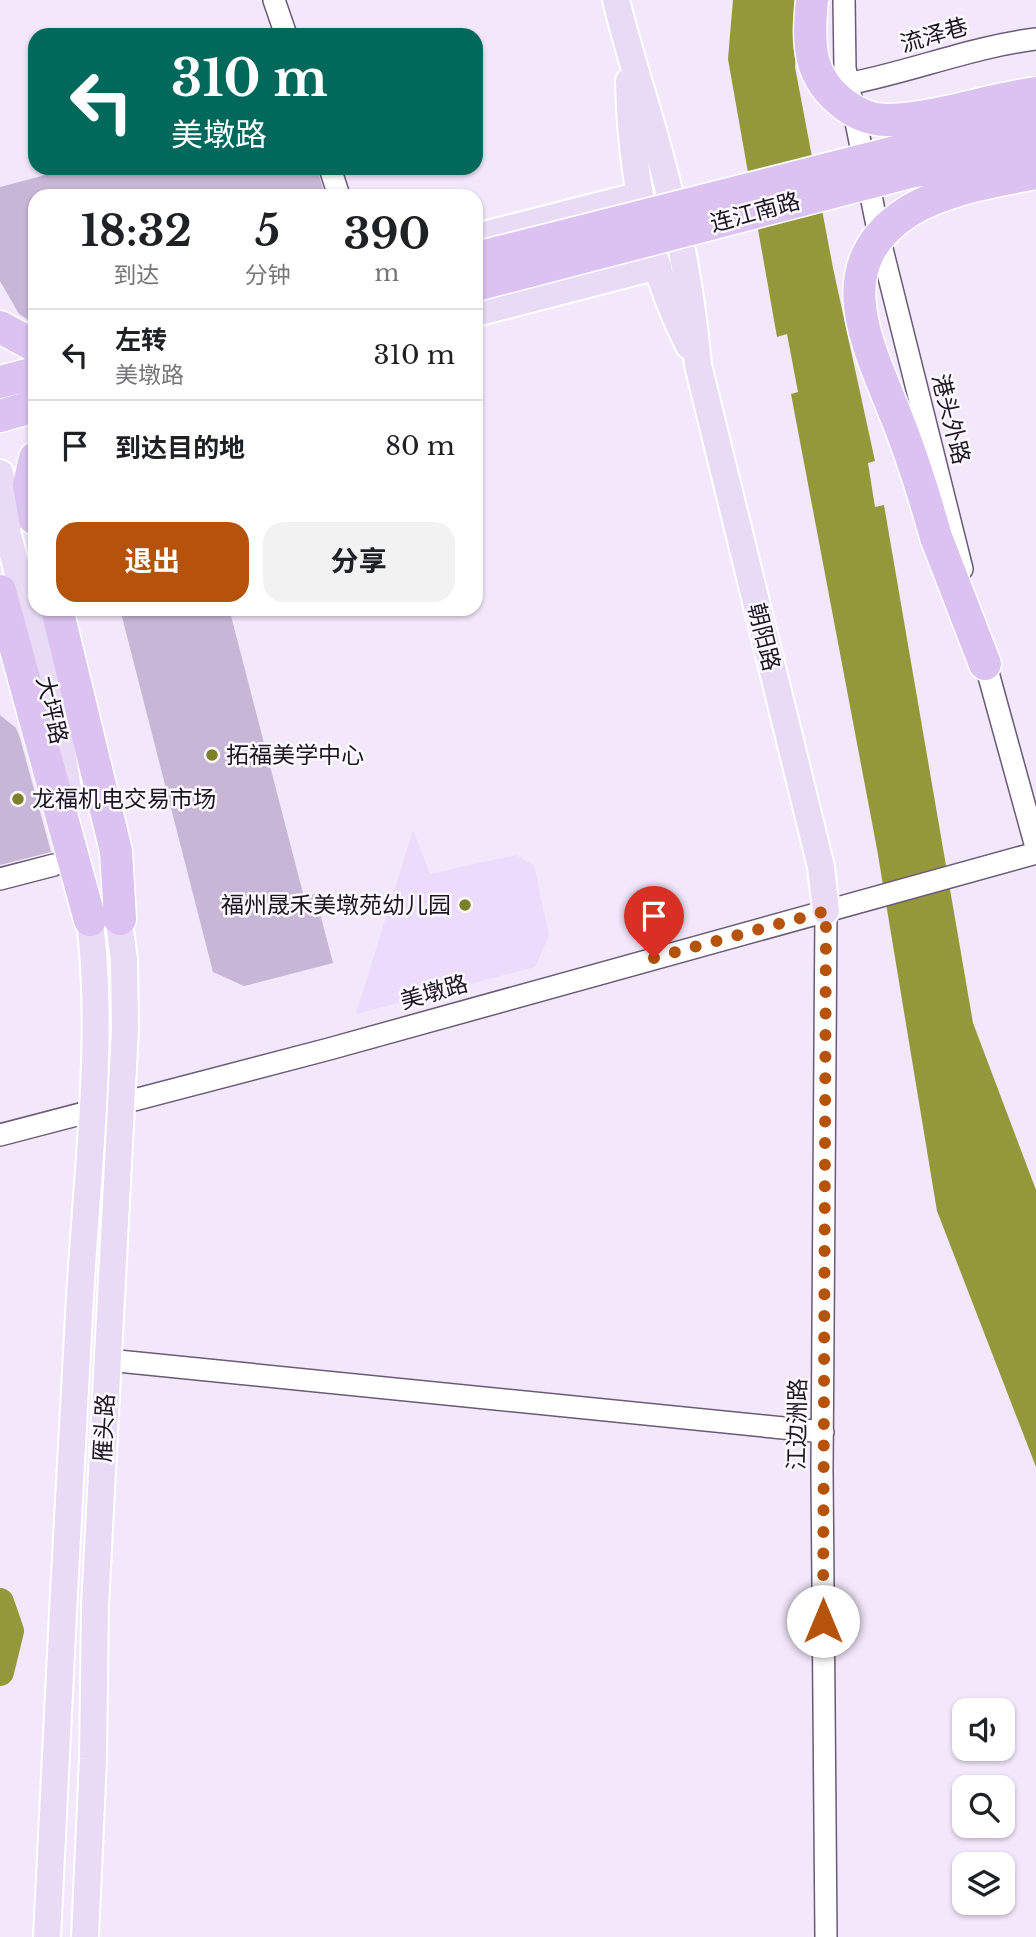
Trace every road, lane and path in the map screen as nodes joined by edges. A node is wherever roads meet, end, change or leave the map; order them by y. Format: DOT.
graph roads {
  1 [pos="274,0"];
  2 [pos="617,0"];
  3 [pos="812,0"];
  4 [pos="845,0"];
  5 [pos="284,28"];
  6 [pos="1036,39"];
  7 [pos="628,52"];
  8 [pos="847,84"];
  9 [pos="1036,93"];
  10 [pos="1036,125"];
  11 [pos="1036,149"];
  12 [pos="1036,173"];
  13 [pos="640,195"];
  14 [pos="583,209"];
  15 [pos="483,235"];
  16 [pos="483,256"];
  17 [pos="658,266"];
  18 [pos="602,280"];
  19 [pos="483,283"];
  20 [pos="483,311"];
  21 [pos="0,327"];
  22 [pos="28,342"];
  23 [pos="698,365"];
  24 [pos="28,375"];
  25 [pos="0,382"];
  26 [pos="28,408"];
  27 [pos="0,416"];
  28 [pos="0,473"];
  29 [pos="0,503"];
  30 [pos="28,582"];
  31 [pos="0,591"];
  32 [pos="28,612"];
  33 [pos="29,616"];
  34 [pos="37,616"];
  35 [pos="59,616"];
  36 [pos="985,664"];
  37 [pos="1036,847"];
  38 [pos="1036,853"];
  39 [pos="54,865"];
  40 [pos="0,879"];
  41 [pos="826,911"];
  42 [pos="105,920"];
  43 [pos="121,1105"];
  44 [pos="91,1112"];
  45 [pos="0,1135"];
  46 [pos="108,1360"];
  47 [pos="823,1432"];
  48 [pos="47,1937"];
  49 [pos="85,1937"];
  50 [pos="826,1937"];
  1 -- 5 [label="street"];
  2 -- 7 [label="main road, 朝阳路"];
  3 -- 9 [label="highway, bridge"];
  4 -- 8 [label="street, 港头外路"];
  6 -- 8 [label="street, 流泽巷"];
  7 -- 13 [label="main road, 朝阳路"];
  7 -- 23 [label="main road, 朝阳路"];
  8 -- 36 [label="street, 港头外路"];
  10 -- 16 [label="highway, 连江南路, bridge"];
  11 -- 19 [label="highway, 连江南路, bridge"];
  12 -- 36 [label="highway, bridge"];
  13 -- 14 [label="main road"];
  13 -- 17 [label="main road, 朝阳路"];
  14 -- 15 [label="main road"];
  14 -- 18 [label="main road"];
  17 -- 18 [label="main road"];
  17 -- 23 [label="main road, 朝阳路"];
  18 -- 20 [label="main road"];
  21 -- 22 [label="highway"];
  23 -- 41 [label="main road, 朝阳路"];
  24 -- 25 [label="highway"];
  26 -- 27 [label="highway"];
  28 -- 30 [label="main road, 大坪路"];
  29 -- 32 [label="main road, 大坪路"];
  31 -- 42 [label="highway"];
  33 -- 42 [label="main road, 大坪路"];
  34 -- 42 [label="main road, 大坪路"];
  35 -- 42 [label="highway"];
  36 -- 37 [label="street, 港头外路"];
  38 -- 41 [label="street, 美墩路"];
  39 -- 40 [label="street"];
  41 -- 43 [label="street, 美墩路"];
  41 -- 47 [label="street, 江边洲路"];
  42 -- 43 [label="main road, 雁头路"];
  42 -- 44 [label="main road, 雁头路"];
  43 -- 44 [label="street, 美墩路"];
  43 -- 46 [label="main road, 雁头路"];
  44 -- 45 [label="street, 美墩路"];
  44 -- 48 [label="main road, 雁头路"];
  46 -- 47 [label="street"];
  46 -- 49 [label="main road, 雁头路"];
  47 -- 50 [label="street, 江边洲路"];
}
